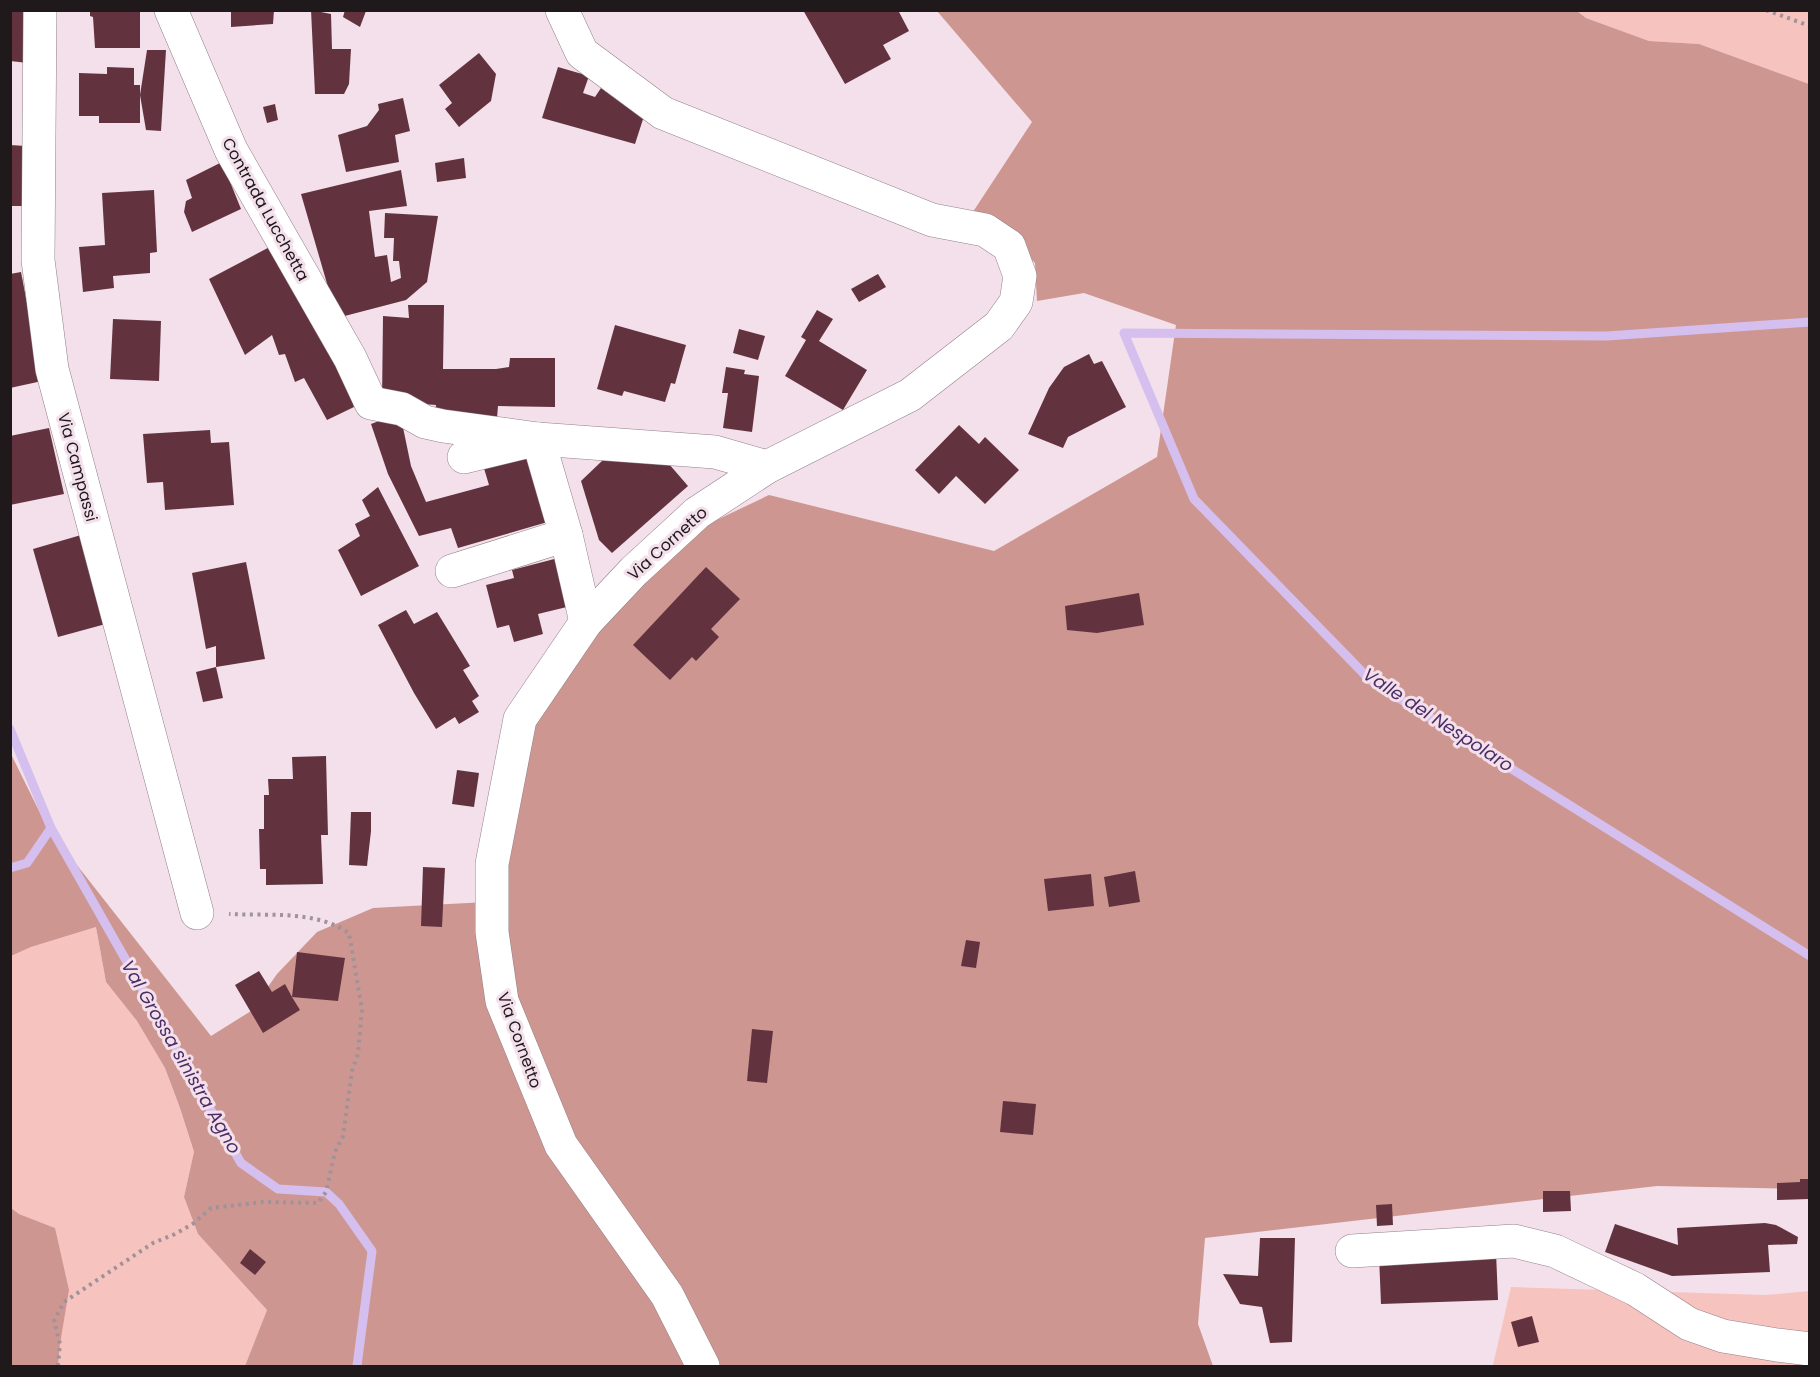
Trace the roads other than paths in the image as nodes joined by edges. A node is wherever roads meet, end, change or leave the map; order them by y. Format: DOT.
graph roads {
  1 [pos="40,10"];
  2 [pos="171,10"];
  3 [pos="562,10"];
  4 [pos="538,439"];
  5 [pos="464,457"];
  6 [pos="767,467"];
  7 [pos="566,535"];
  8 [pos="452,571"];
  9 [pos="586,622"];
  10 [pos="197,913"];
  11 [pos="1352,1251"];
  12 [pos="1809,1349"];
  13 [pos="703,1366"];
  1 -- 10 [label="street, Via Campassi"];
  2 -- 4 [label="street, Contrada Lucchetta"];
  3 -- 6 [label="street, Via Cornetto"];
  4 -- 5 [label="street"];
  4 -- 6 [label="street"];
  4 -- 7 [label="street"];
  6 -- 9 [label="street, Via Cornetto"];
  7 -- 8 [label="street"];
  7 -- 9 [label="street"];
  9 -- 13 [label="street, Via Cornetto"];
  11 -- 12 [label="street"];
}
